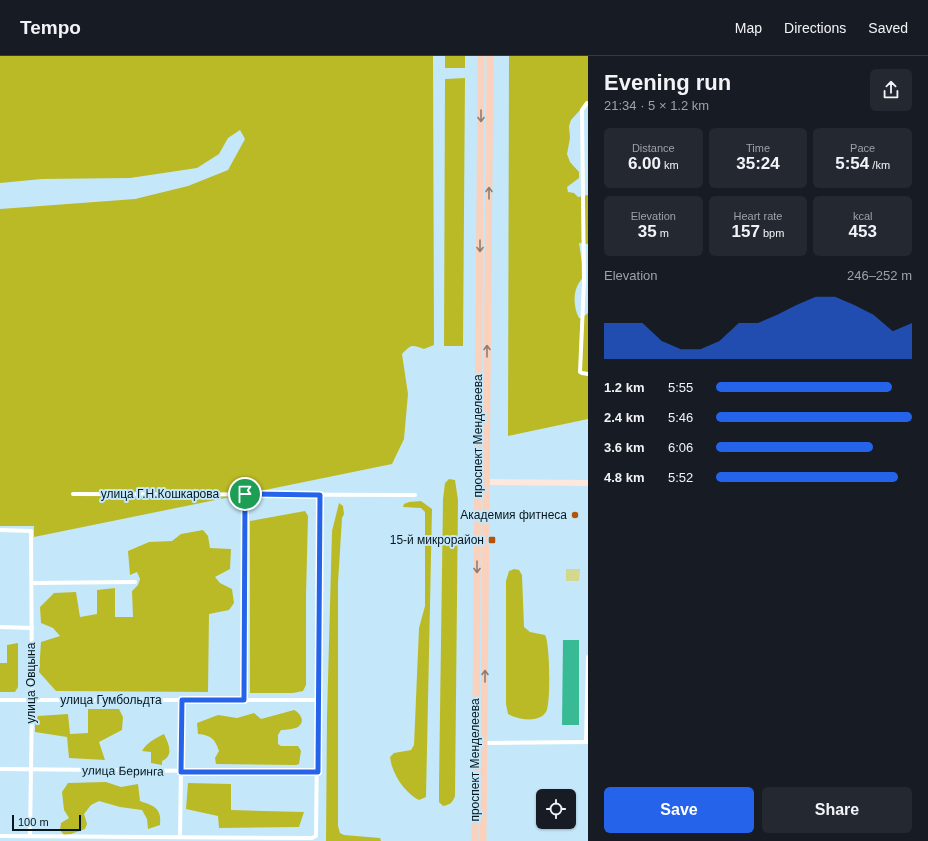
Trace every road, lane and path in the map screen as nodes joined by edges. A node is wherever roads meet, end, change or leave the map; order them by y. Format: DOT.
graph roads {
  1 [pos="481,56"];
  2 [pos="490,56"];
  3 [pos="481,77"];
  4 [pos="490,77"];
  5 [pos="587,103"];
  6 [pos="588,374"];
  7 [pos="486,482"];
  8 [pos="588,483"];
  9 [pos="73,494"];
  10 [pos="245,494"];
  11 [pos="320,495"];
  12 [pos="415,495"];
  13 [pos="0,530"];
  14 [pos="32,582"];
  15 [pos="135,582"];
  16 [pos="0,628"];
  17 [pos="32,628"];
  18 [pos="588,658"];
  19 [pos="0,700"];
  20 [pos="182,700"];
  21 [pos="244,700"];
  22 [pos="319,700"];
  23 [pos="32,701"];
  24 [pos="587,742"];
  25 [pos="484,743"];
  26 [pos="0,769"];
  27 [pos="30,769"];
  28 [pos="181,772"];
  29 [pos="318,772"];
  30 [pos="0,836"];
  31 [pos="30,836"];
  32 [pos="180,837"];
  33 [pos="475,841"];
  34 [pos="483,841"];
  1 -- 3 [label="main road, проспект Менделеева"];
  2 -- 4 [label="main road, проспект Менделеева"];
  3 -- 4 [label="main road"];
  3 -- 33 [label="main road, проспект Менделеева, one-way"];
  7 -- 4 [label="main road, проспект Менделеева, one-way"];
  5 -- 6 [label="street"];
  7 -- 8 [label="main road"];
  25 -- 7 [label="main road, проспект Менделеева, one-way"];
  9 -- 10 [label="street, улица Г.Н.Кошкарова"];
  10 -- 11 [label="street, улица Г.Н.Кошкарова"];
  10 -- 21 [label="street"];
  11 -- 12 [label="street, улица Г.Н.Кошкарова"];
  11 -- 22 [label="street"];
  13 -- 14 [label="street, улица Овцына"];
  14 -- 15 [label="street"];
  14 -- 17 [label="street, улица Овцына"];
  16 -- 17 [label="street"];
  17 -- 23 [label="street, улица Овцына"];
  18 -- 24 [label="street"];
  19 -- 23 [label="street, улица Гумбольдта"];
  20 -- 21 [label="street, улица Гумбольдта"];
  20 -- 23 [label="street, улица Гумбольдта"];
  20 -- 28 [label="street"];
  21 -- 22 [label="street, улица Гумбольдта"];
  22 -- 29 [label="street"];
  23 -- 27 [label="street, улица Овцына"];
  24 -- 25 [label="street"];
  25 -- 34 [label="main road, проспект Менделеева"];
  26 -- 27 [label="street, улица Беринга"];
  27 -- 28 [label="street, улица Беринга"];
  27 -- 31 [label="street, улица Овцына"];
  28 -- 29 [label="street, улица Беринга"];
  28 -- 32 [label="street"];
  29 -- 32 [label="street"];
  30 -- 31 [label="street"];
  31 -- 32 [label="street"];
}
